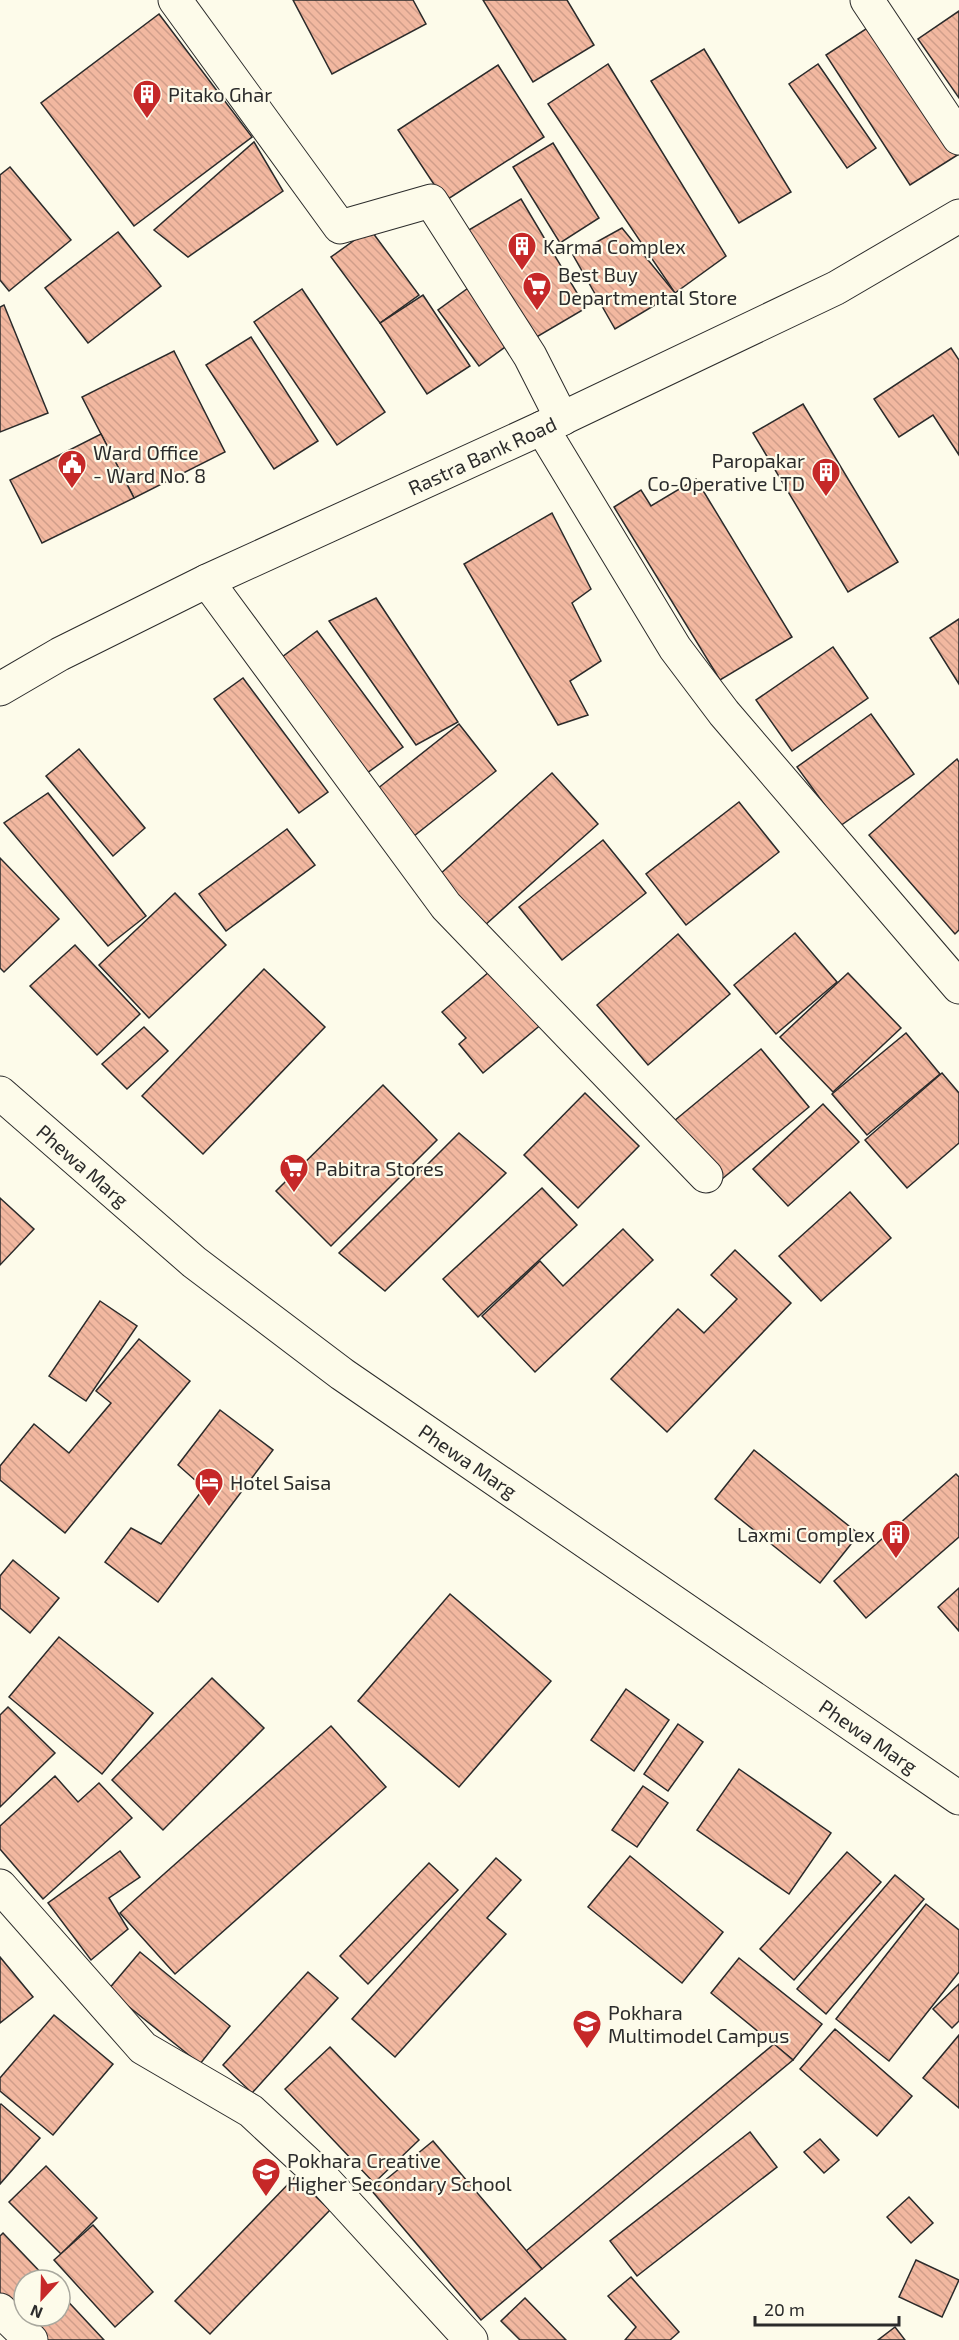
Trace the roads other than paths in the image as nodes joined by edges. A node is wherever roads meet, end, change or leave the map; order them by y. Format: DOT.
graph roads {
  1 [pos="175,0"];
  2 [pos="867,0"];
  3 [pos="959,138"];
  4 [pos="959,216"];
  5 [pos="552,424"];
  6 [pos="207,581"];
  7 [pos="0,689"];
  8 [pos="959,987"];
  9 [pos="0,1093"];
  10 [pos="706,1176"];
  11 [pos="959,1798"];
  12 [pos="0,1886"];
  13 [pos="0,2310"];
  14 [pos="31,2340"];
  15 [pos="471,2340"];
  1 -- 5 [label="main road"];
  2 -- 3 [label="main road"];
  4 -- 5 [label="main road, Rastra Bank Road"];
  5 -- 6 [label="main road, Rastra Bank Road"];
  5 -- 8 [label="main road"];
  6 -- 7 [label="main road, Rastra Bank Road"];
  6 -- 10 [label="main road"];
  9 -- 11 [label="main road, Phewa Marg"];
  12 -- 15 [label="main road"];
  13 -- 14 [label="main road"];
}
